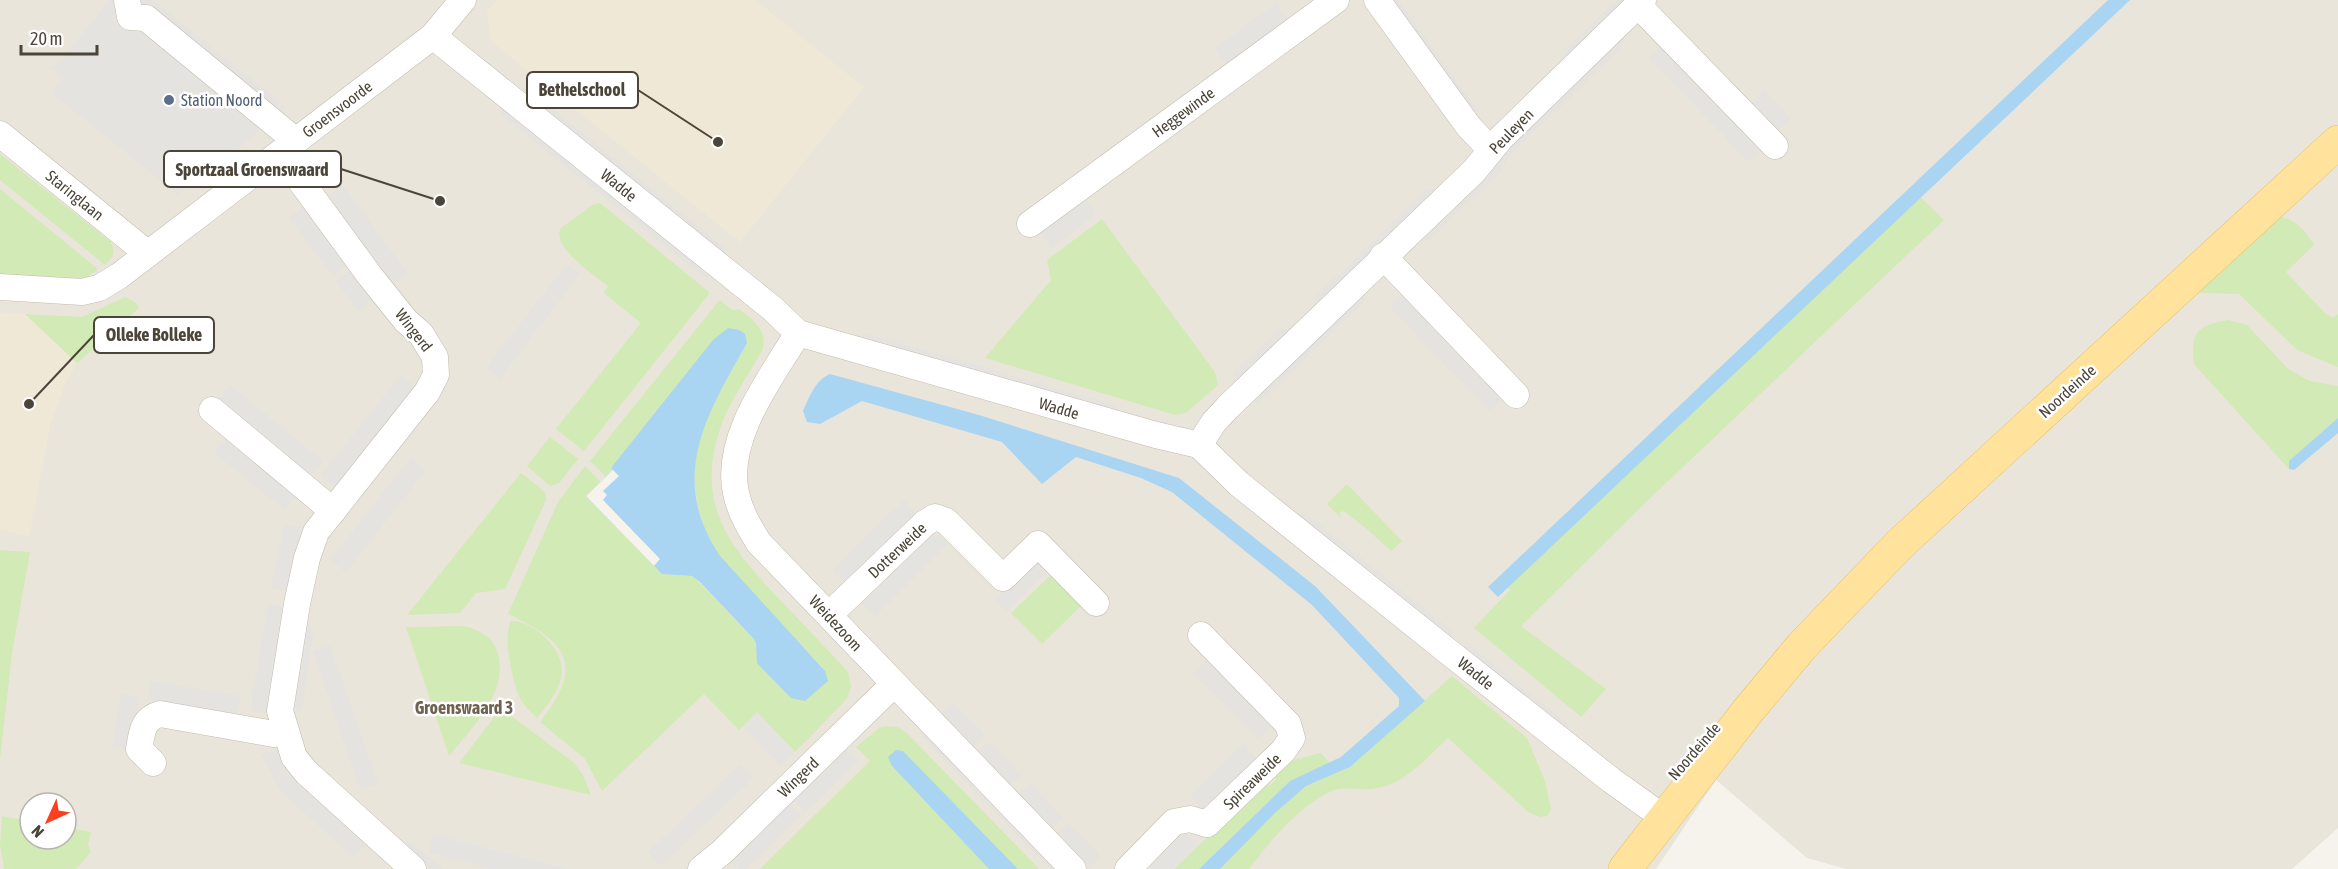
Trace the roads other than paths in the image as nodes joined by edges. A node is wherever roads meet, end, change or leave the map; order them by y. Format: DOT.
graph roads {
  1 [pos="127,0"];
  2 [pos="463,0"];
  3 [pos="1336,0"];
  4 [pos="1377,0"];
  5 [pos="1641,3"];
  6 [pos="433,36"];
  7 [pos="2,136"];
  8 [pos="2338,142"];
  9 [pos="1775,146"];
  10 [pos="288,147"];
  11 [pos="1491,150"];
  12 [pos="1030,224"];
  13 [pos="147,253"];
  14 [pos="1383,256"];
  15 [pos="0,287"];
  16 [pos="798,333"];
  17 [pos="1516,395"];
  18 [pos="212,410"];
  19 [pos="1199,446"];
  20 [pos="333,511"];
  21 [pos="1096,603"];
  22 [pos="829,615"];
  23 [pos="1201,635"];
  24 [pos="894,684"];
  25 [pos="285,732"];
  26 [pos="153,762"];
  27 [pos="1656,812"];
  28 [pos="413,869"];
  29 [pos="701,869"];
  30 [pos="1073,869"];
  31 [pos="1128,869"];
  32 [pos="1600,869"];
  33 [pos="1625,869"];
  1 -- 10 [label="street, Wingerd"];
  2 -- 6 [label="street, Groensvoorde"];
  3 -- 12 [label="street, Heggewinde"];
  4 -- 11 [label="street"];
  5 -- 9 [label="street, Peuleyen"];
  5 -- 11 [label="street, Peuleyen"];
  6 -- 10 [label="street, Groensvoorde"];
  6 -- 16 [label="street, Wadde"];
  7 -- 13 [label="street, Staringlaan"];
  8 -- 27 [label="main road, Noordeinde"];
  10 -- 13 [label="street, Groensvoorde"];
  10 -- 20 [label="street, Wingerd"];
  11 -- 14 [label="street, Peuleyen"];
  13 -- 15 [label="street, Groensvoorde"];
  14 -- 17 [label="street"];
  14 -- 19 [label="street, Peuleyen"];
  16 -- 19 [label="street, Wadde"];
  16 -- 22 [label="street, Weidezoom"];
  18 -- 20 [label="street"];
  19 -- 27 [label="street, Wadde"];
  20 -- 25 [label="street, Wingerd"];
  21 -- 22 [label="street, Dotterweide"];
  22 -- 24 [label="street, Weidezoom"];
  23 -- 31 [label="street, Spireaweide"];
  24 -- 29 [label="street, Wingerd"];
  24 -- 30 [label="street, Weidezoom"];
  25 -- 26 [label="street"];
  25 -- 28 [label="street, Wingerd"];
  27 -- 32 [label="main road, Noordeinde"];
  27 -- 33 [label="main road, Noordeinde"];
}
